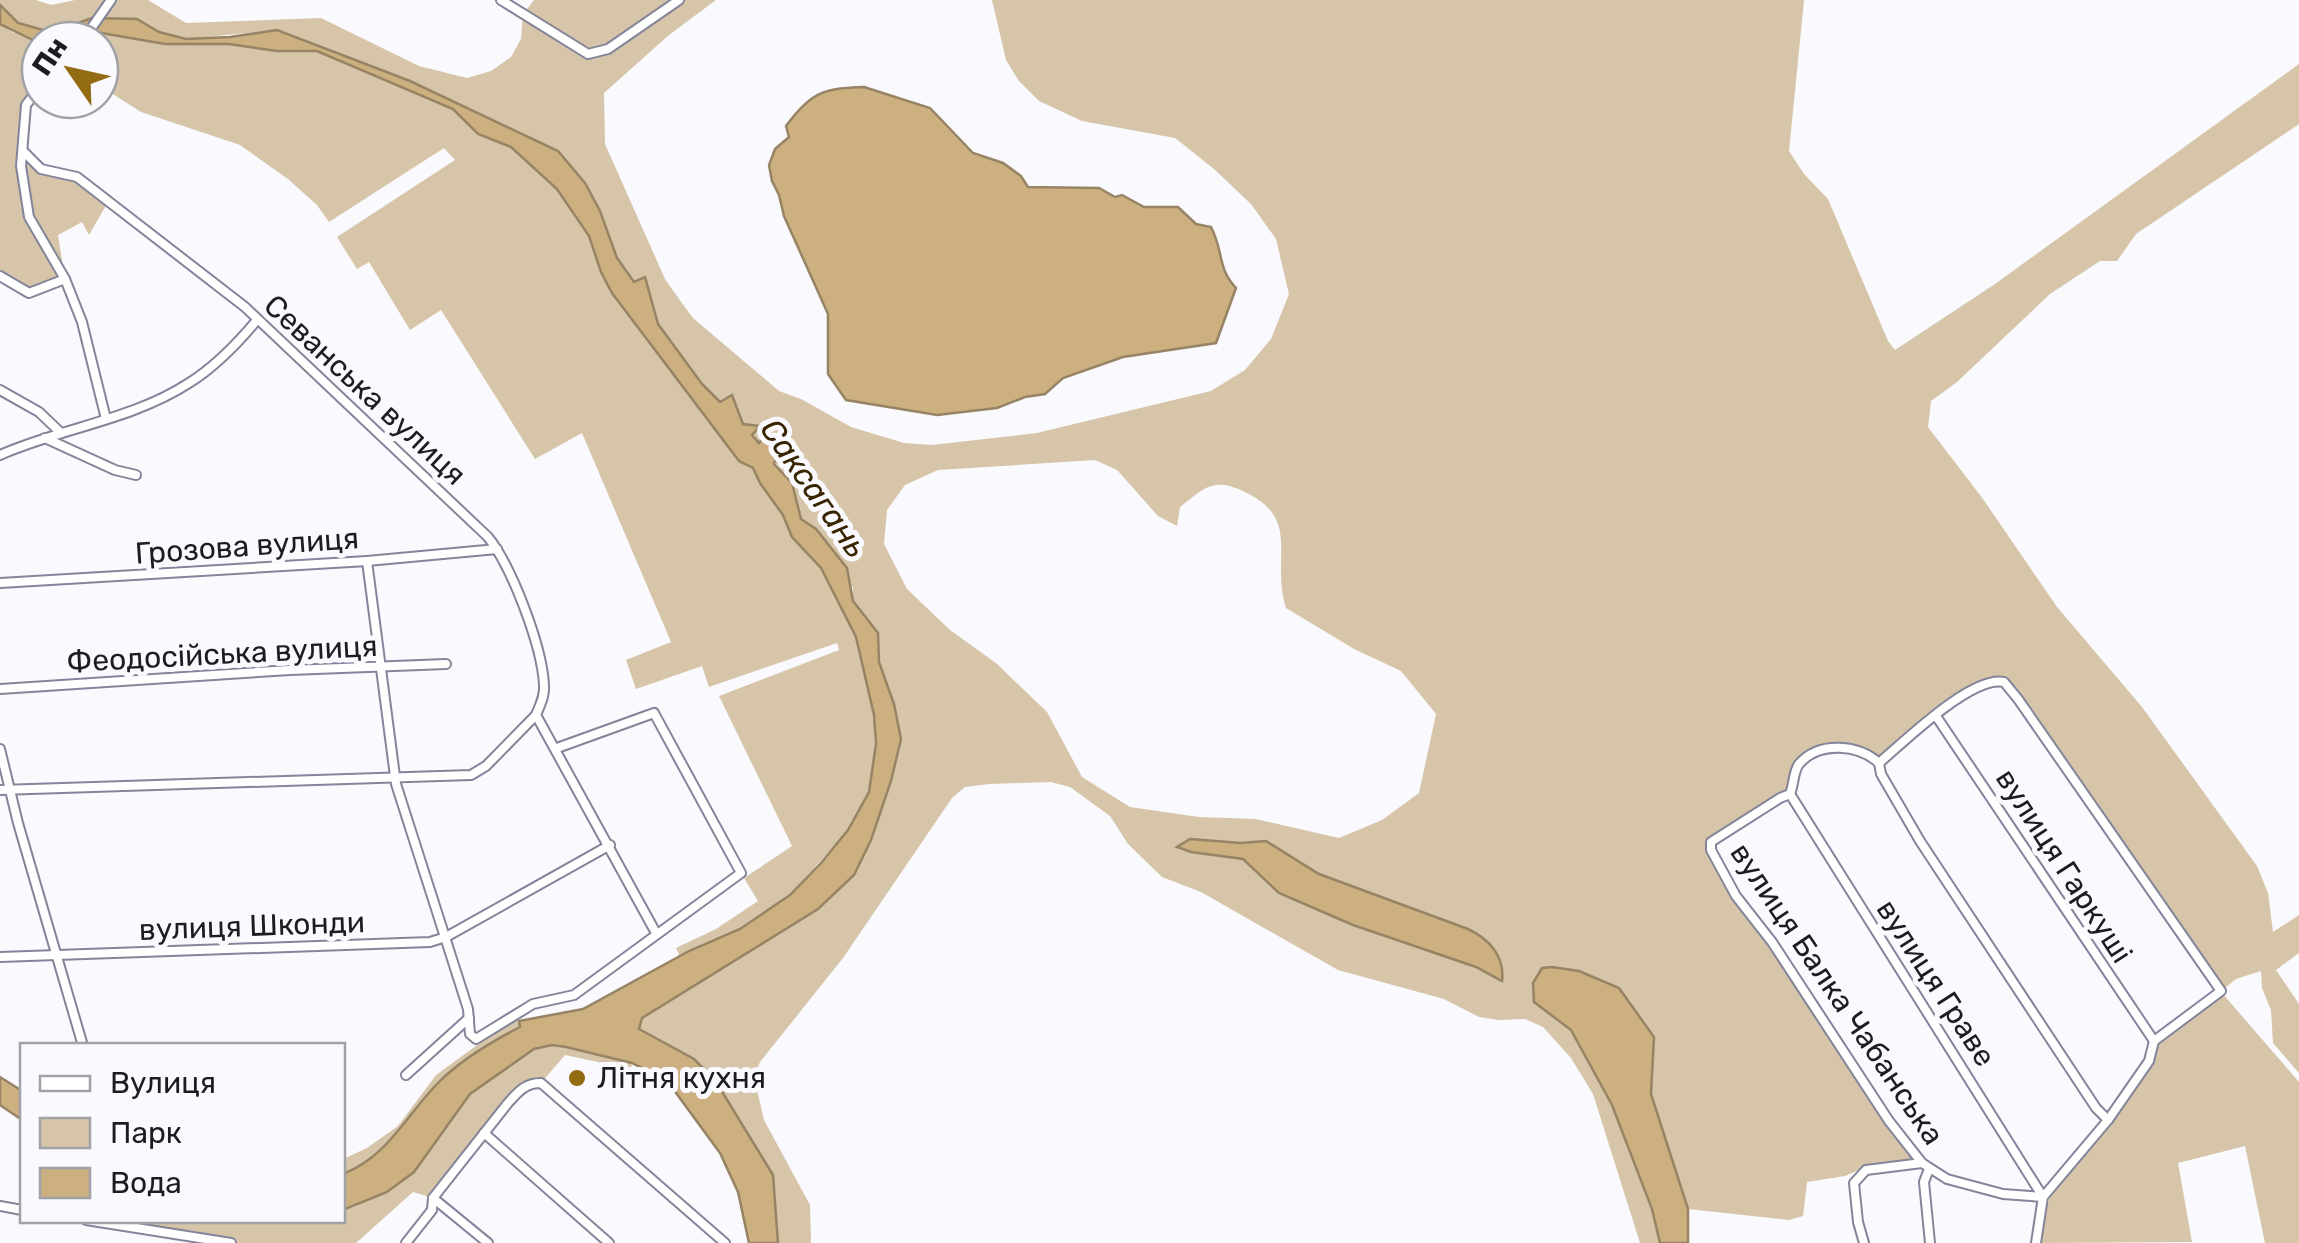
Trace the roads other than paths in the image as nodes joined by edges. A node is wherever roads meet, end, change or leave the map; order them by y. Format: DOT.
graph roads {
  1 [pos="501,0"];
  2 [pos="679,0"];
  3 [pos="25,120"];
  4 [pos="23,151"];
  5 [pos="0,276"];
  6 [pos="64,279"];
  7 [pos="257,320"];
  8 [pos="0,390"];
  9 [pos="106,419"];
  10 [pos="62,433"];
  11 [pos="45,438"];
  12 [pos="0,455"];
  13 [pos="136,474"];
  14 [pos="497,549"];
  15 [pos="366,561"];
  16 [pos="0,583"];
  17 [pos="446,664"];
  18 [pos="382,669"];
  19 [pos="0,689"];
  20 [pos="536,715"];
  21 [pos="1936,716"];
  22 [pos="556,748"];
  23 [pos="0,749"];
  24 [pos="1879,763"];
  25 [pos="396,779"];
  26 [pos="4,790"];
  27 [pos="1790,794"];
  28 [pos="610,845"];
  29 [pos="656,933"];
  30 [pos="446,938"];
  31 [pos="58,955"];
  32 [pos="0,957"];
  33 [pos="468,1018"];
  34 [pos="2154,1041"];
  35 [pos="82,1043"];
  36 [pos="406,1075"];
  37 [pos="2108,1120"];
  38 [pos="484,1133"];
  39 [pos="1926,1166"];
  40 [pos="2044,1196"];
  41 [pos="433,1198"];
  42 [pos="105,1223"];
  43 [pos="231,1243"];
  44 [pos="406,1243"];
  45 [pos="488,1243"];
  46 [pos="609,1243"];
  47 [pos="725,1243"];
  48 [pos="1864,1243"];
  49 [pos="1930,1243"];
  50 [pos="2036,1243"];
  1 -- 2 [label="street"];
  3 -- 4 [label="street"];
  4 -- 6 [label="street"];
  4 -- 7 [label="street, Севанська вулиця"];
  5 -- 6 [label="street"];
  6 -- 9 [label="street"];
  7 -- 9 [label="street"];
  7 -- 14 [label="street, Севанська вулиця"];
  8 -- 10 [label="street"];
  9 -- 10 [label="street"];
  10 -- 11 [label="street"];
  11 -- 12 [label="street"];
  11 -- 13 [label="street"];
  14 -- 15 [label="street, Грозова вулиця"];
  14 -- 20 [label="street, Севанська вулиця"];
  15 -- 16 [label="street, Грозова вулиця"];
  15 -- 18 [label="street"];
  17 -- 18 [label="street, Феодосійська вулиця"];
  18 -- 19 [label="street, Феодосійська вулиця"];
  18 -- 25 [label="street"];
  20 -- 22 [label="street"];
  20 -- 25 [label="street"];
  21 -- 24 [label="street"];
  21 -- 34 [label="street, вулиця Гаркуші"];
  21 -- 34 [label="street"];
  22 -- 28 [label="street"];
  22 -- 29 [label="street"];
  23 -- 26 [label="street"];
  24 -- 27 [label="street"];
  24 -- 37 [label="street"];
  25 -- 26 [label="street"];
  25 -- 30 [label="street"];
  26 -- 31 [label="street"];
  27 -- 39 [label="street, вулиця Балка Чабанська"];
  27 -- 40 [label="street, вулиця Граве"];
  28 -- 29 [label="street"];
  28 -- 30 [label="street, вулиця Шконди"];
  29 -- 33 [label="street"];
  30 -- 31 [label="street, вулиця Шконди"];
  30 -- 33 [label="street"];
  31 -- 32 [label="street, вулиця Шконди"];
  31 -- 35 [label="street"];
  33 -- 36 [label="street"];
  34 -- 37 [label="street"];
  37 -- 40 [label="street"];
  38 -- 41 [label="street"];
  38 -- 46 [label="street"];
  38 -- 47 [label="street"];
  39 -- 40 [label="street"];
  39 -- 48 [label="street"];
  39 -- 49 [label="street"];
  40 -- 50 [label="street"];
  41 -- 44 [label="street"];
  41 -- 45 [label="street"];
  42 -- 43 [label="street"];
}
